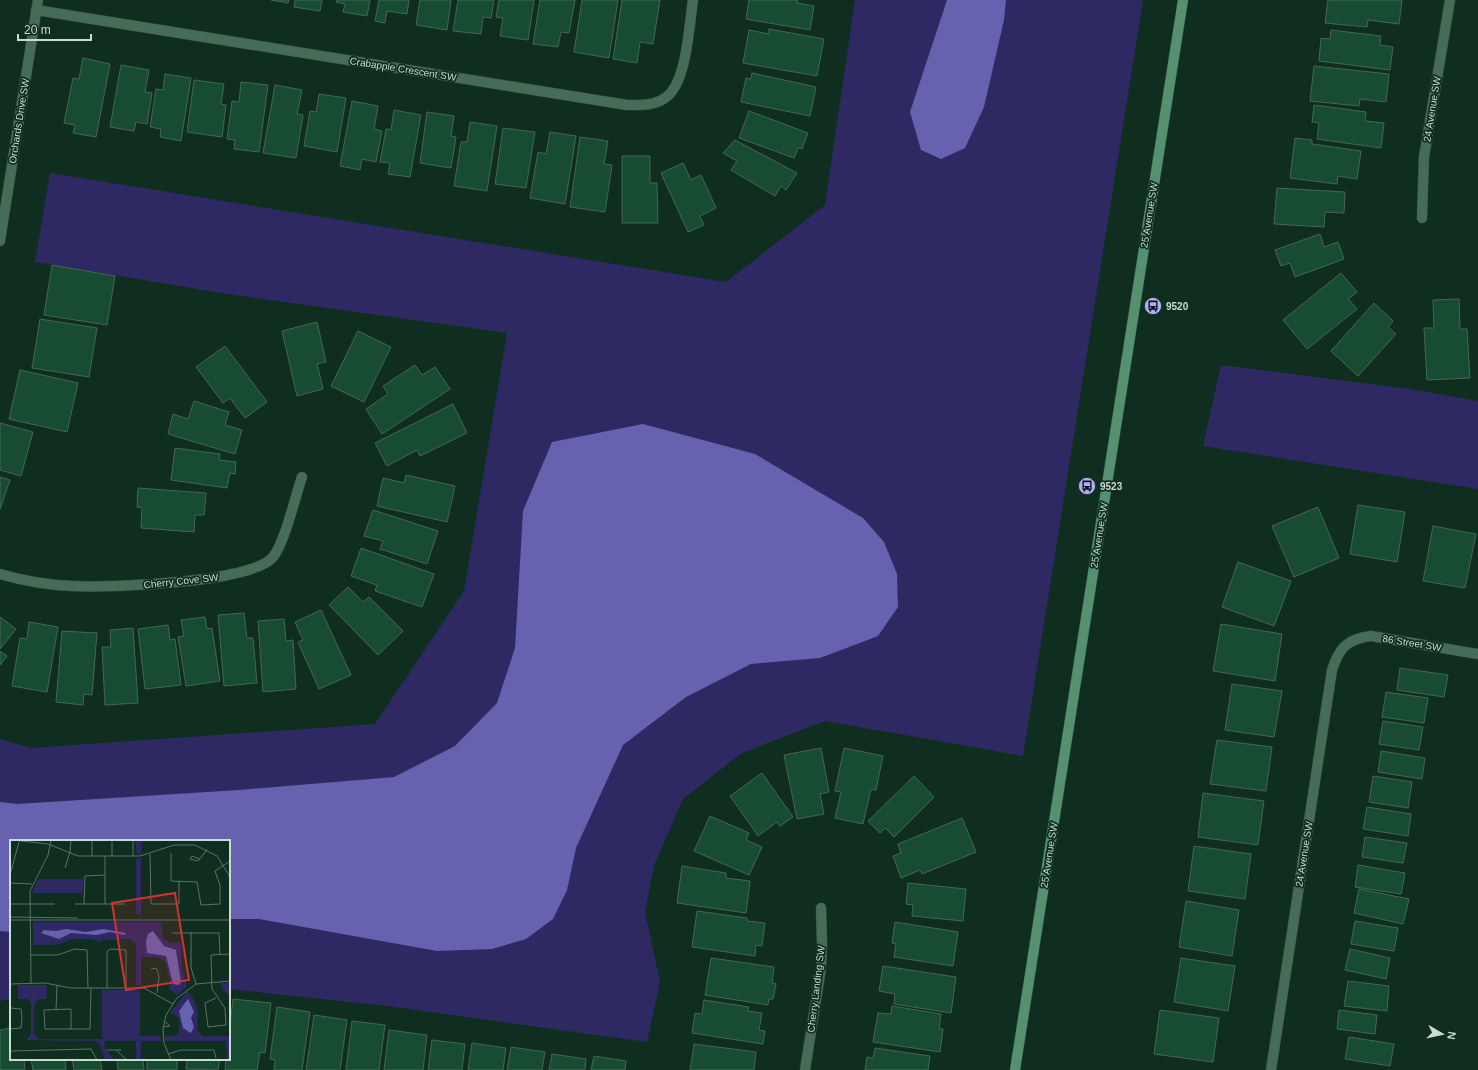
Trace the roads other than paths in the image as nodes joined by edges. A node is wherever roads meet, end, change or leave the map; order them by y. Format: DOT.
graph roads {
  1 [pos="38,0"];
  2 [pos="693,0"];
  3 [pos="1183,0"];
  4 [pos="1450,0"];
  5 [pos="36,10"];
  6 [pos="1422,218"];
  7 [pos="0,241"];
  8 [pos="302,477"];
  9 [pos="0,574"];
  10 [pos="1348,644"];
  11 [pos="1478,654"];
  12 [pos="821,908"];
  13 [pos="805,1070"];
  14 [pos="1015,1070"];
  15 [pos="1271,1070"];
  1 -- 5 [label="street, Orchards Drive SW"];
  2 -- 5 [label="street, Crabapple Crescent SW"];
  3 -- 14 [label="main road, 25 Avenue SW"];
  4 -- 6 [label="street, 24 Avenue SW"];
  5 -- 7 [label="street, Orchards Drive SW"];
  8 -- 9 [label="street, Cherry Cove SW"];
  10 -- 11 [label="street, 86 Street SW"];
  10 -- 15 [label="street, 24 Avenue SW"];
  12 -- 13 [label="street, Cherry Landing SW"];
}
